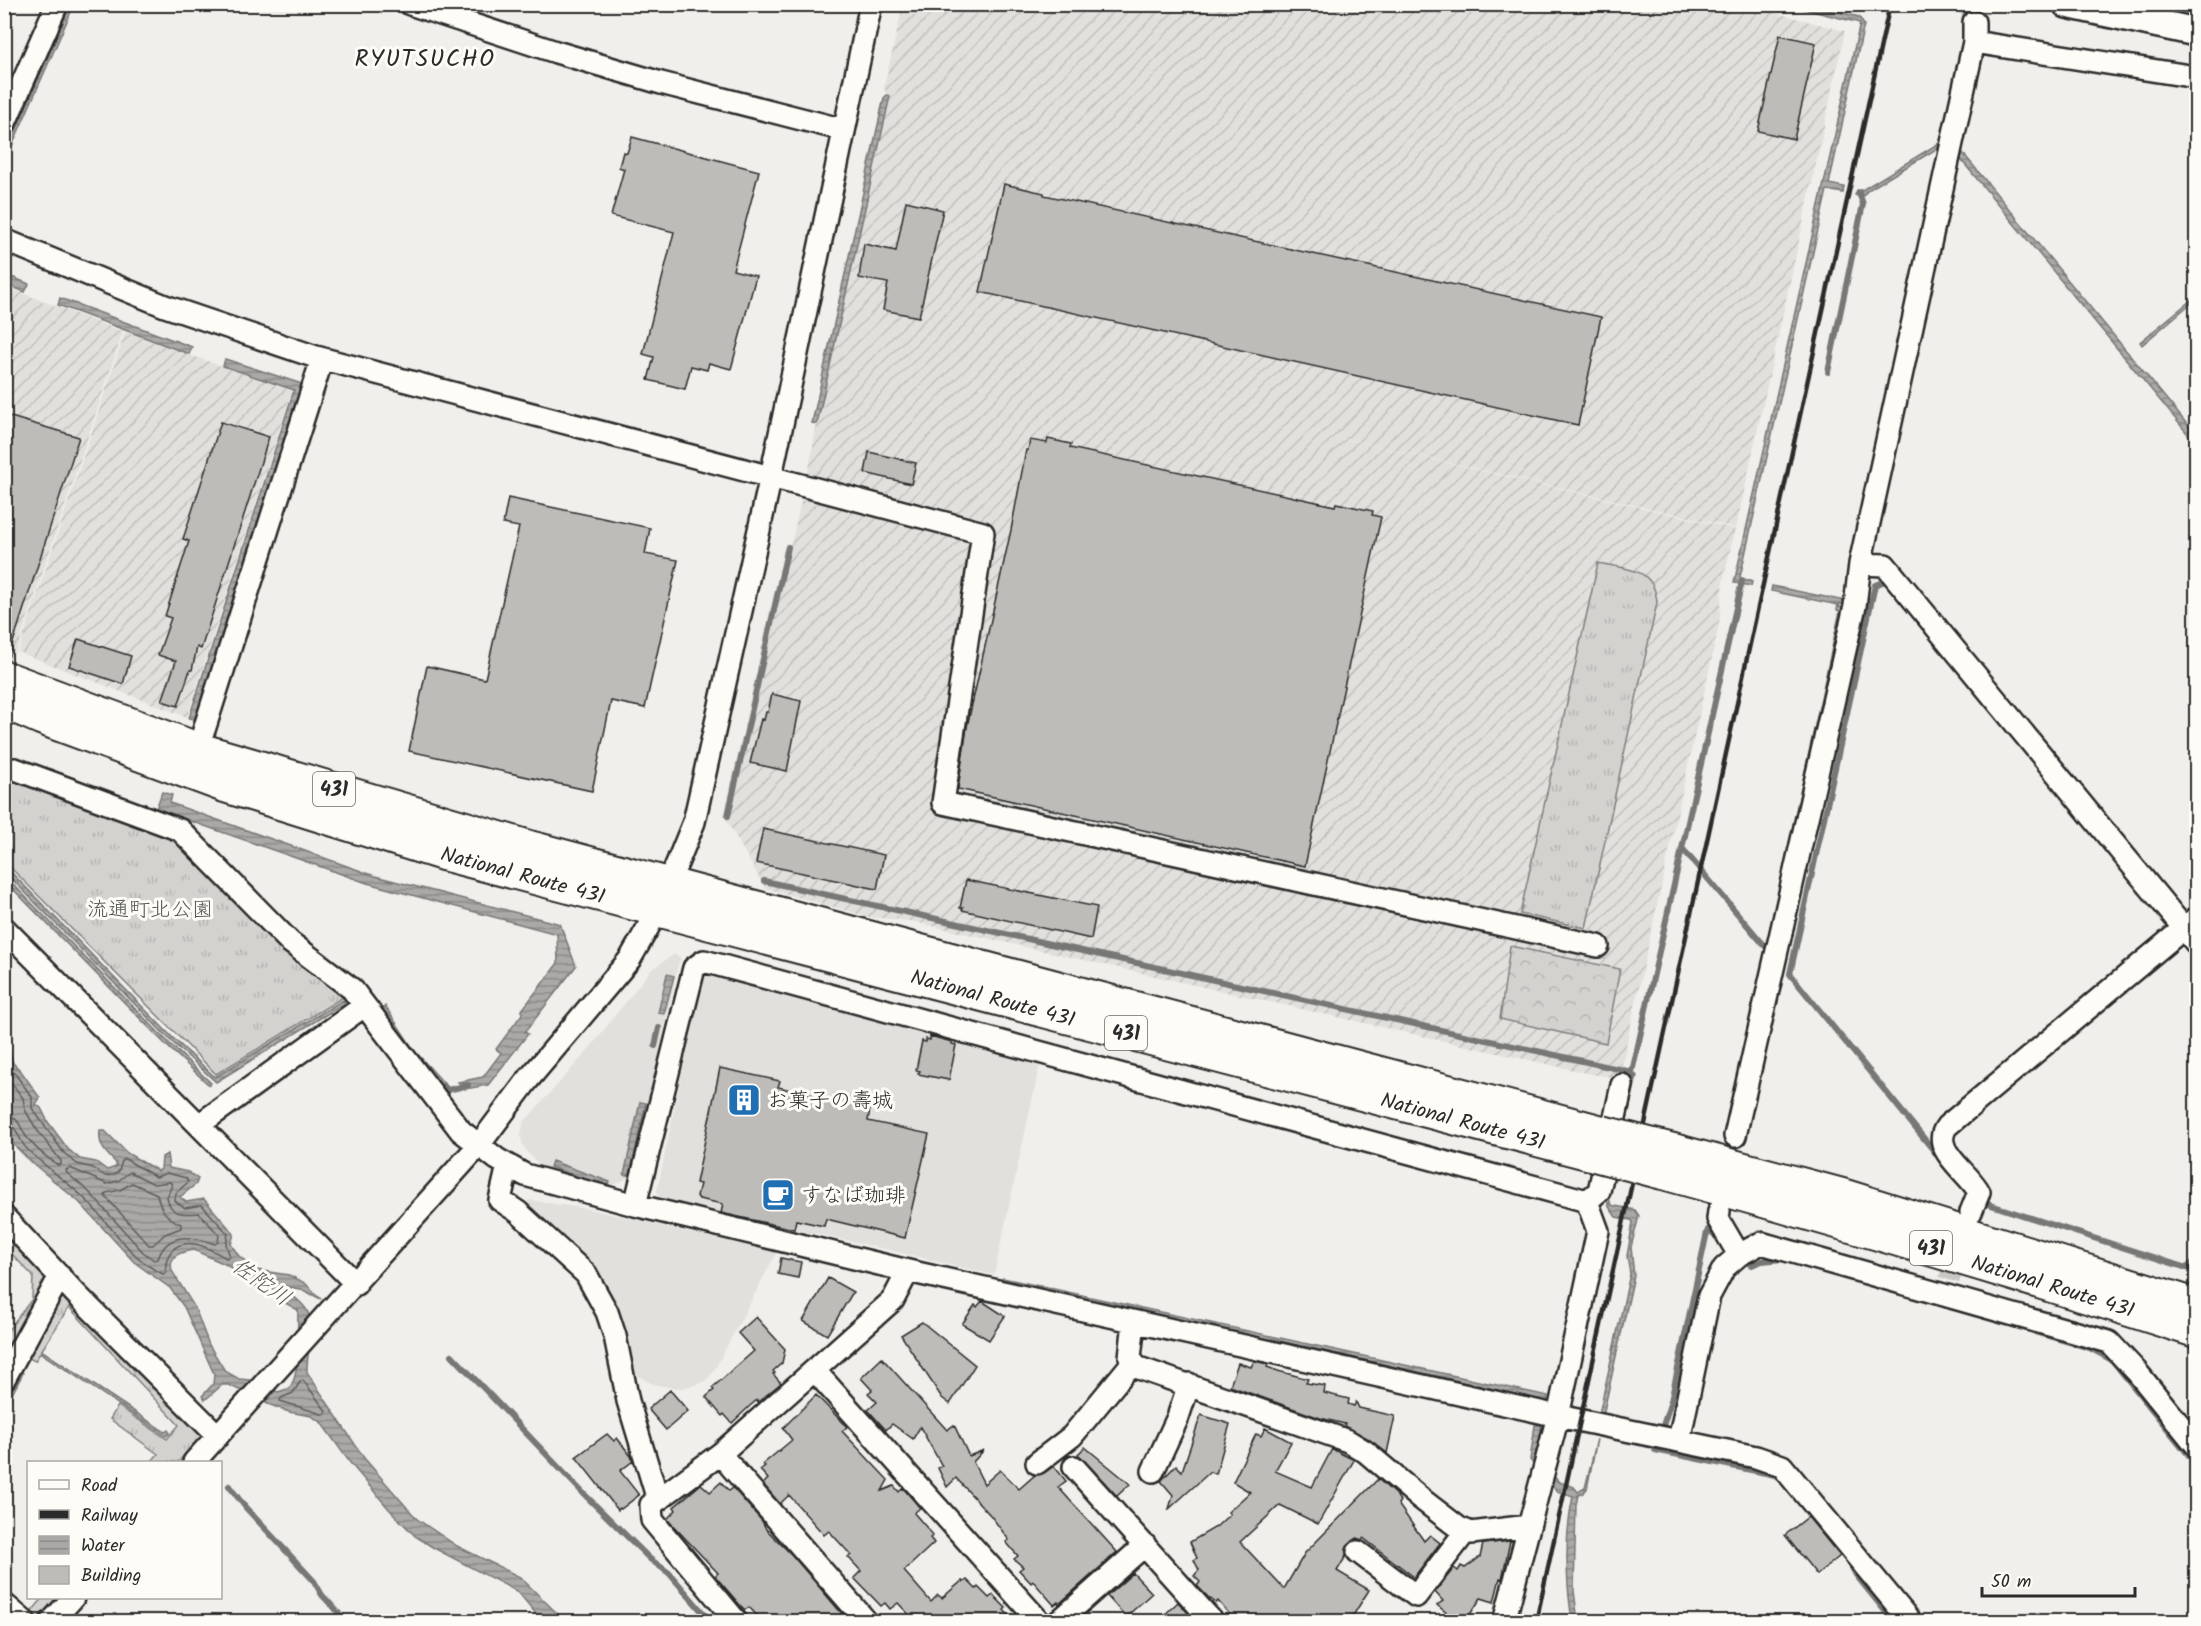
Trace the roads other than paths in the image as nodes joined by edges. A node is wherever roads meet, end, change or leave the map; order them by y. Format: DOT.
graph roads {
  1 [pos="57,4"];
  2 [pos="410,4"];
  3 [pos="871,4"];
  4 [pos="2067,4"];
  5 [pos="2196,32"];
  6 [pos="2196,77"];
  7 [pos="4,125"];
  8 [pos="844,130"];
  9 [pos="4,240"];
  10 [pos="322,359"];
  11 [pos="771,476"];
  12 [pos="1860,564"];
  13 [pos="4,677"];
  14 [pos="4,702"];
  15 [pos="204,730"];
  16 [pos="15,769"];
  17 [pos="663,898"];
  18 [pos="4,928"];
  19 [pos="2192,930"];
  20 [pos="1598,946"];
  21 [pos="364,1006"];
  22 [pos="1622,1085"];
  23 [pos="200,1124"];
  24 [pos="1735,1137"];
  25 [pos="479,1145"];
  26 [pos="1668,1162"];
  27 [pos="508,1165"];
  28 [pos="1587,1201"];
  29 [pos="635,1205"];
  30 [pos="1719,1211"];
  31 [pos="1971,1212"];
  32 [pos="4,1217"];
  33 [pos="1739,1255"];
  34 [pos="908,1271"];
  35 [pos="60,1276"];
  36 [pos="351,1288"];
  37 [pos="2196,1305"];
  38 [pos="1134,1322"];
  39 [pos="2196,1331"];
  40 [pos="1133,1362"];
  41 [pos="815,1371"];
  42 [pos="4,1379"];
  43 [pos="1189,1384"];
  44 [pos="1558,1416"];
  45 [pos="223,1431"];
  46 [pos="1679,1441"];
  47 [pos="2196,1445"];
  48 [pos="720,1454"];
  49 [pos="195,1461"];
  50 [pos="1037,1463"];
  51 [pos="1074,1467"];
  52 [pos="1153,1471"];
  53 [pos="658,1500"];
  54 [pos="1529,1526"];
  55 [pos="1466,1531"];
  56 [pos="1145,1545"];
  57 [pos="1358,1552"];
  58 [pos="72,1599"];
  59 [pos="4,1604"];
  60 [pos="25,1622"];
  61 [pos="51,1622"];
  62 [pos="737,1622"];
  63 [pos="867,1622"];
  64 [pos="1040,1622"];
  65 [pos="1058,1622"];
  66 [pos="1213,1622"];
  67 [pos="1504,1622"];
  68 [pos="1911,1622"];
  1 -- 7 [label="street"];
  2 -- 8 [label="street"];
  3 -- 8 [label="street"];
  4 -- 5 [label="main road"];
  6 -- 12 [label="street"];
  8 -- 11 [label="street"];
  9 -- 10 [label="street"];
  10 -- 11 [label="street"];
  10 -- 15 [label="street"];
  11 -- 17 [label="street"];
  11 -- 20 [label="street"];
  12 -- 19 [label="street"];
  12 -- 24 [label="street"];
  13 -- 17 [label="highway, National Route 431 / 431"];
  14 -- 17 [label="highway, National Route 431 / 431"];
  16 -- 21 [label="street"];
  17 -- 25 [label="street"];
  17 -- 26 [label="highway, National Route 431 / 431, bridge"];
  18 -- 23 [label="street"];
  19 -- 31 [label="street"];
  21 -- 23 [label="street"];
  21 -- 25 [label="street"];
  22 -- 28 [label="street"];
  23 -- 36 [label="street"];
  25 -- 27 [label="street"];
  25 -- 36 [label="street"];
  26 -- 37 [label="highway, National Route 431 / 431"];
  26 -- 39 [label="highway, National Route 431 / 431"];
  27 -- 29 [label="street"];
  27 -- 53 [label="street"];
  28 -- 29 [label="street"];
  28 -- 44 [label="street"];
  29 -- 34 [label="street"];
  30 -- 33 [label="street"];
  32 -- 35 [label="street"];
  33 -- 46 [label="street"];
  33 -- 47 [label="street"];
  34 -- 38 [label="street"];
  34 -- 41 [label="street"];
  35 -- 42 [label="street"];
  35 -- 45 [label="street"];
  36 -- 45 [label="street"];
  38 -- 40 [label="street"];
  38 -- 44 [label="street"];
  40 -- 43 [label="street"];
  40 -- 50 [label="street"];
  41 -- 48 [label="street"];
  41 -- 64 [label="street"];
  43 -- 52 [label="street"];
  43 -- 55 [label="street"];
  44 -- 46 [label="street"];
  44 -- 54 [label="street"];
  45 -- 49 [label="street"];
  46 -- 68 [label="street"];
  48 -- 53 [label="street"];
  48 -- 63 [label="street"];
  51 -- 56 [label="street"];
  53 -- 62 [label="street"];
  54 -- 55 [label="street"];
  54 -- 67 [label="street"];
  55 -- 57 [label="street"];
  56 -- 65 [label="street"];
  56 -- 66 [label="street"];
  58 -- 61 [label="street"];
  59 -- 60 [label="street"];
}
